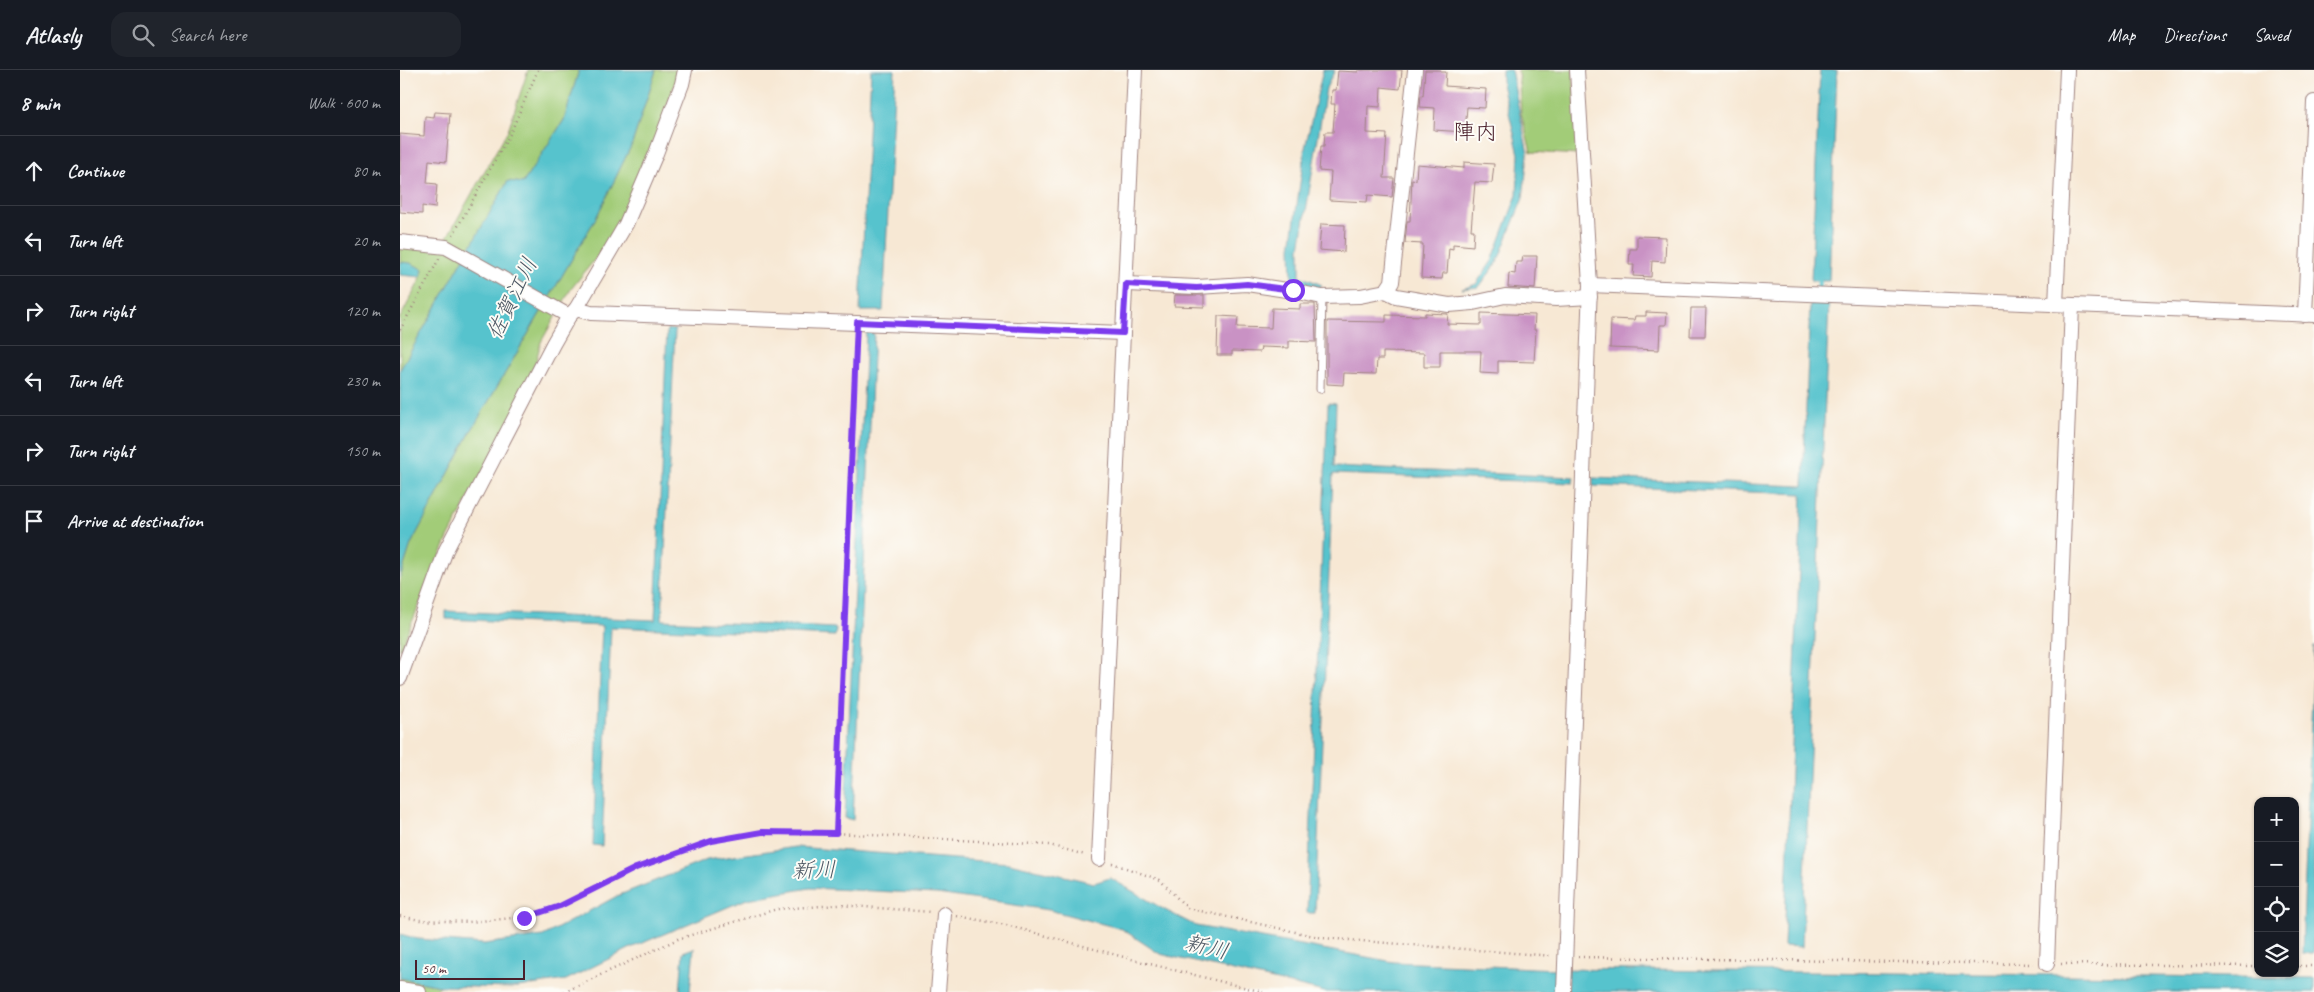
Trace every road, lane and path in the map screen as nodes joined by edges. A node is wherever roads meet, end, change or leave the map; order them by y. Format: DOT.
graph roads {
  1 [pos="538,70"];
  2 [pos="685,70"];
  3 [pos="1135,70"];
  4 [pos="1415,70"];
  5 [pos="1578,70"];
  6 [pos="2067,70"];
  7 [pos="2314,102"];
  8 [pos="400,242"];
  9 [pos="446,247"];
  10 [pos="1126,284"];
  11 [pos="1386,291"];
  12 [pos="1590,291"];
  13 [pos="1322,297"];
  14 [pos="2056,304"];
  15 [pos="2072,305"];
  16 [pos="572,312"];
  17 [pos="2310,315"];
  18 [pos="857,322"];
  19 [pos="400,330"];
  20 [pos="1123,333"];
  21 [pos="1320,389"];
  22 [pos="400,678"];
  23 [pos="836,833"];
  24 [pos="1099,859"];
  25 [pos="944,914"];
  26 [pos="400,916"];
  27 [pos="1565,960"];
  28 [pos="2047,964"];
  29 [pos="2254,966"];
  30 [pos="2299,966"];
  31 [pos="2314,966"];
  32 [pos="400,989"];
  33 [pos="419,992"];
  34 [pos="564,992"];
  35 [pos="938,992"];
  36 [pos="1263,992"];
  37 [pos="1564,992"];
  1 -- 9 [label="path"];
  2 -- 16 [label="street"];
  3 -- 10 [label="street"];
  4 -- 11 [label="street"];
  5 -- 12 [label="street"];
  6 -- 14 [label="street"];
  7 -- 17 [label="street"];
  8 -- 9 [label="street"];
  9 -- 16 [label="street"];
  9 -- 19 [label="path"];
  10 -- 13 [label="street"];
  10 -- 20 [label="street"];
  11 -- 12 [label="street"];
  11 -- 13 [label="street"];
  12 -- 14 [label="street"];
  12 -- 27 [label="street"];
  13 -- 21 [label="lane"];
  14 -- 15 [label="street"];
  15 -- 17 [label="street"];
  15 -- 28 [label="street"];
  16 -- 18 [label="street"];
  16 -- 22 [label="street"];
  18 -- 20 [label="street"];
  18 -- 23 [label="path"];
  20 -- 24 [label="street"];
  23 -- 24 [label="path"];
  23 -- 26 [label="path"];
  24 -- 27 [label="path"];
  25 -- 34 [label="path"];
  25 -- 35 [label="street"];
  25 -- 36 [label="path"];
  27 -- 28 [label="path"];
  27 -- 37 [label="street"];
  28 -- 29 [label="path"];
  30 -- 31 [label="path"];
  32 -- 33 [label="street"];
}
